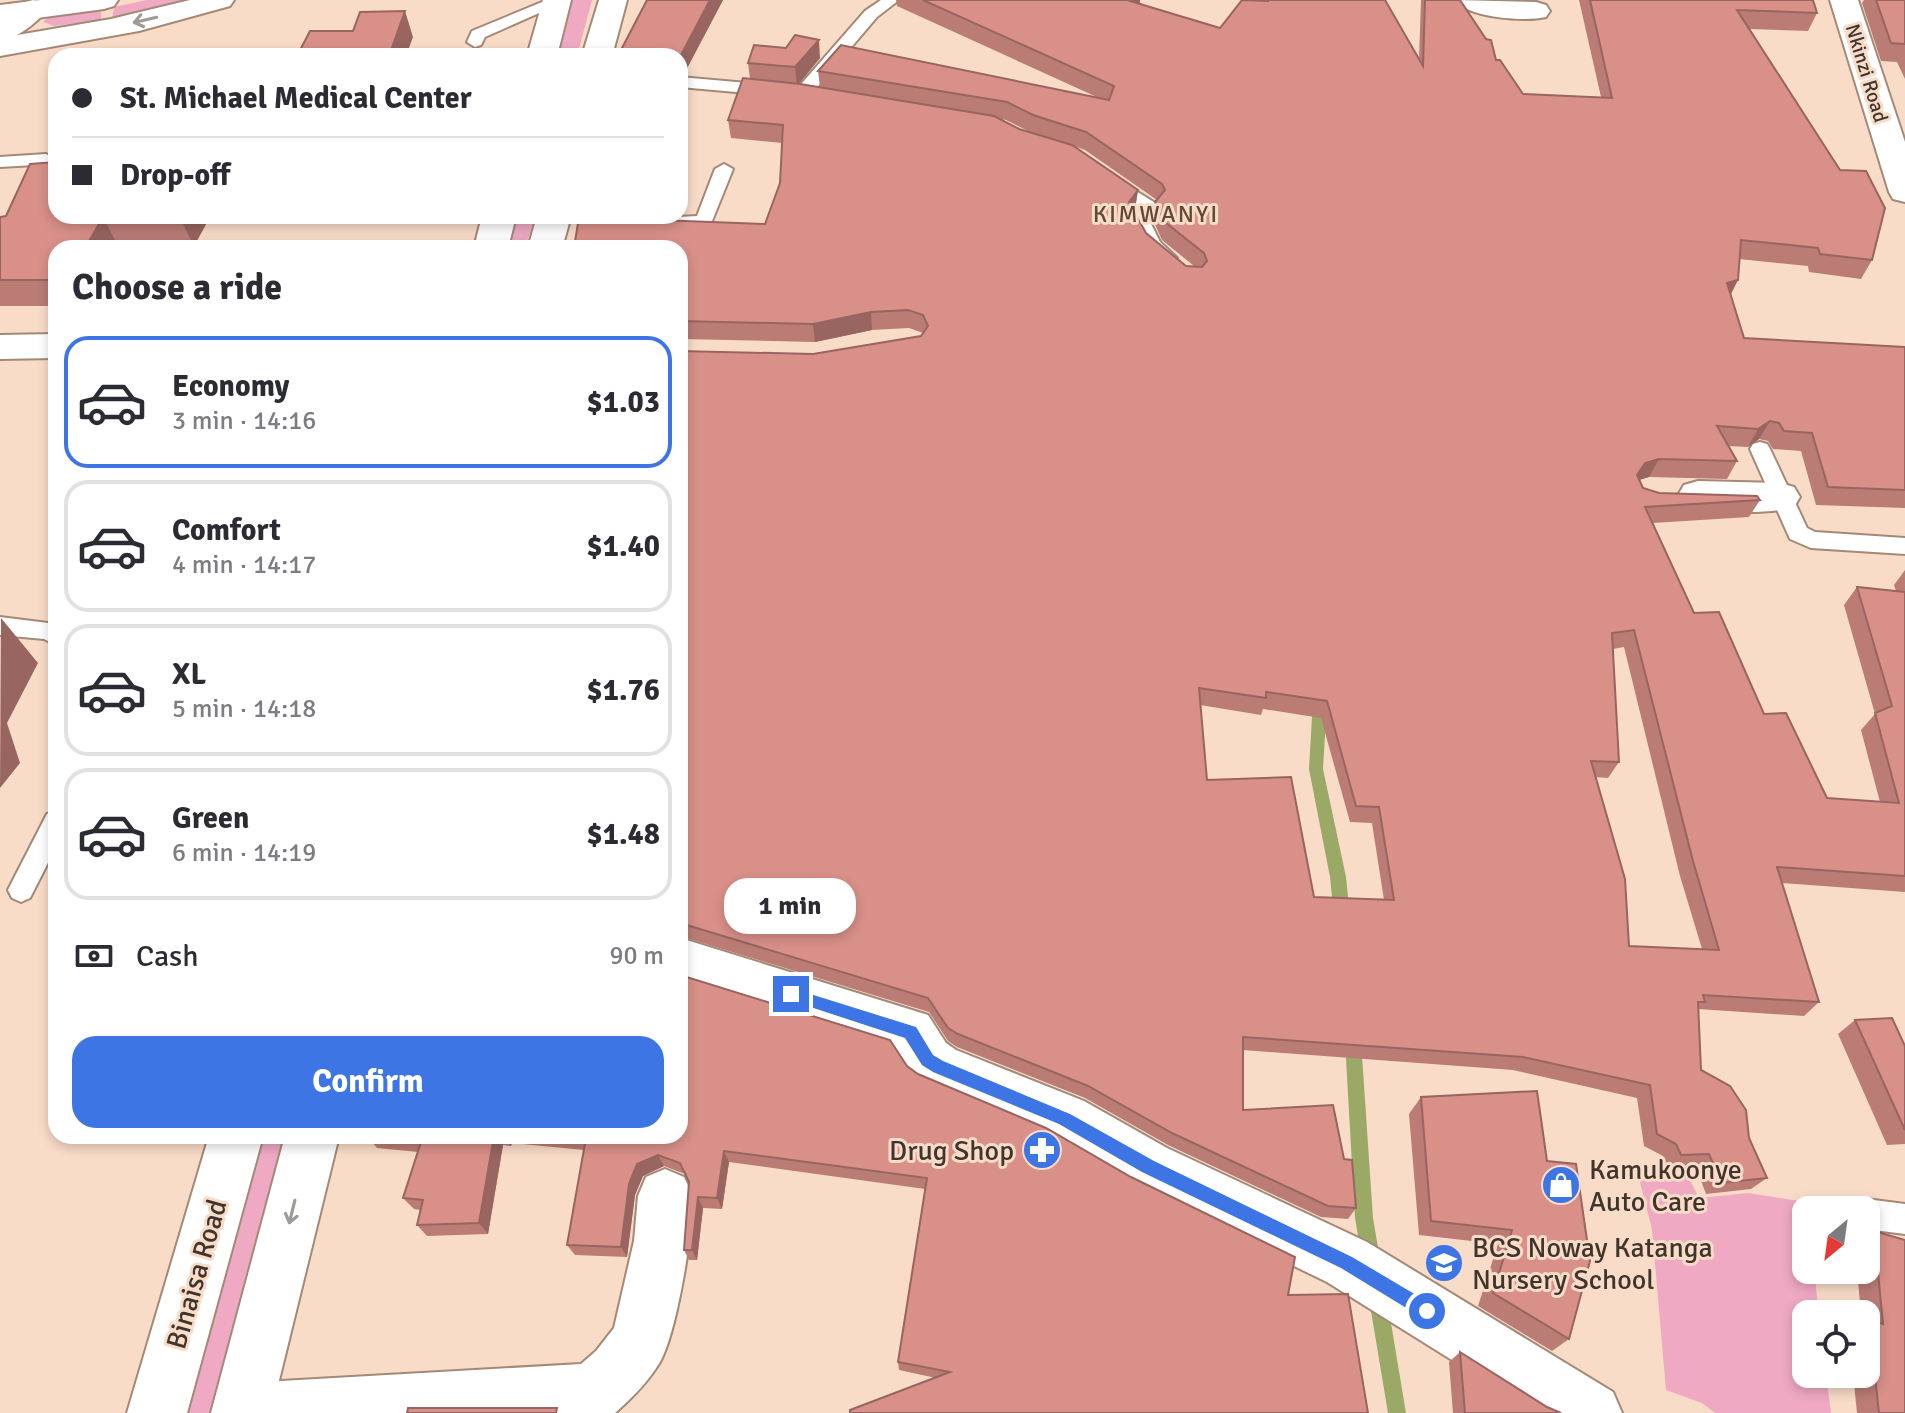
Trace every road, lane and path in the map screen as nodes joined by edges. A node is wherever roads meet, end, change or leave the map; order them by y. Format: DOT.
graph roads {
  1 [pos="104,0"];
  2 [pos="220,0"];
  3 [pos="891,0"];
  4 [pos="1469,0"];
  5 [pos="1844,0"];
  6 [pos="557,1"];
  7 [pos="615,1"];
  8 [pos="33,9"];
  9 [pos="1536,11"];
  10 [pos="0,14"];
  11 [pos="0,33"];
  12 [pos="475,42"];
  13 [pos="0,47"];
  14 [pos="544,48"];
  15 [pos="600,48"];
  16 [pos="688,83"];
  17 [pos="802,94"];
  18 [pos="830,99"];
  19 [pos="0,162"];
  20 [pos="724,169"];
  21 [pos="1098,171"];
  22 [pos="1905,192"];
  23 [pos="23,210"];
  24 [pos="688,222"];
  25 [pos="1182,269"];
  26 [pos="48,346"];
  27 [pos="0,347"];
  28 [pos="1760,449"];
  29 [pos="1664,494"];
  30 [pos="1780,497"];
  31 [pos="1905,546"];
  32 [pos="0,626"];
  33 [pos="48,631"];
  34 [pos="48,838"];
  35 [pos="21,890"];
  36 [pos="688,963"];
  37 [pos="234,1144"];
  38 [pos="310,1144"];
  39 [pos="665,1196"];
  40 [pos="1880,1216"];
  41 [pos="1905,1219"];
  42 [pos="157,1413"];
  43 [pos="243,1413"];
  44 [pos="1592,1413"];
  1 -- 8 [label="street"];
  2 -- 13 [label="street, one-way"];
  3 -- 17 [label="lane"];
  4 -- 9 [label="street"];
  5 -- 22 [label="street, Nkinzi Road"];
  6 -- 12 [label="lane"];
  6 -- 14 [label="street"];
  7 -- 15 [label="street"];
  8 -- 10 [label="street"];
  8 -- 11 [label="street"];
  16 -- 17 [label="lane"];
  17 -- 18 [label="lane"];
  19 -- 23 [label="lane"];
  20 -- 24 [label="lane"];
  21 -- 25 [label="lane"];
  26 -- 27 [label="street"];
  28 -- 30 [label="lane"];
  29 -- 30 [label="street"];
  30 -- 31 [label="lane"];
  32 -- 33 [label="lane"];
  34 -- 35 [label="lane"];
  36 -- 44 [label="street"];
  37 -- 42 [label="street, Binaisa Road"];
  38 -- 43 [label="street, one-way"];
  39 -- 43 [label="street"];
  40 -- 41 [label="lane"];
}
